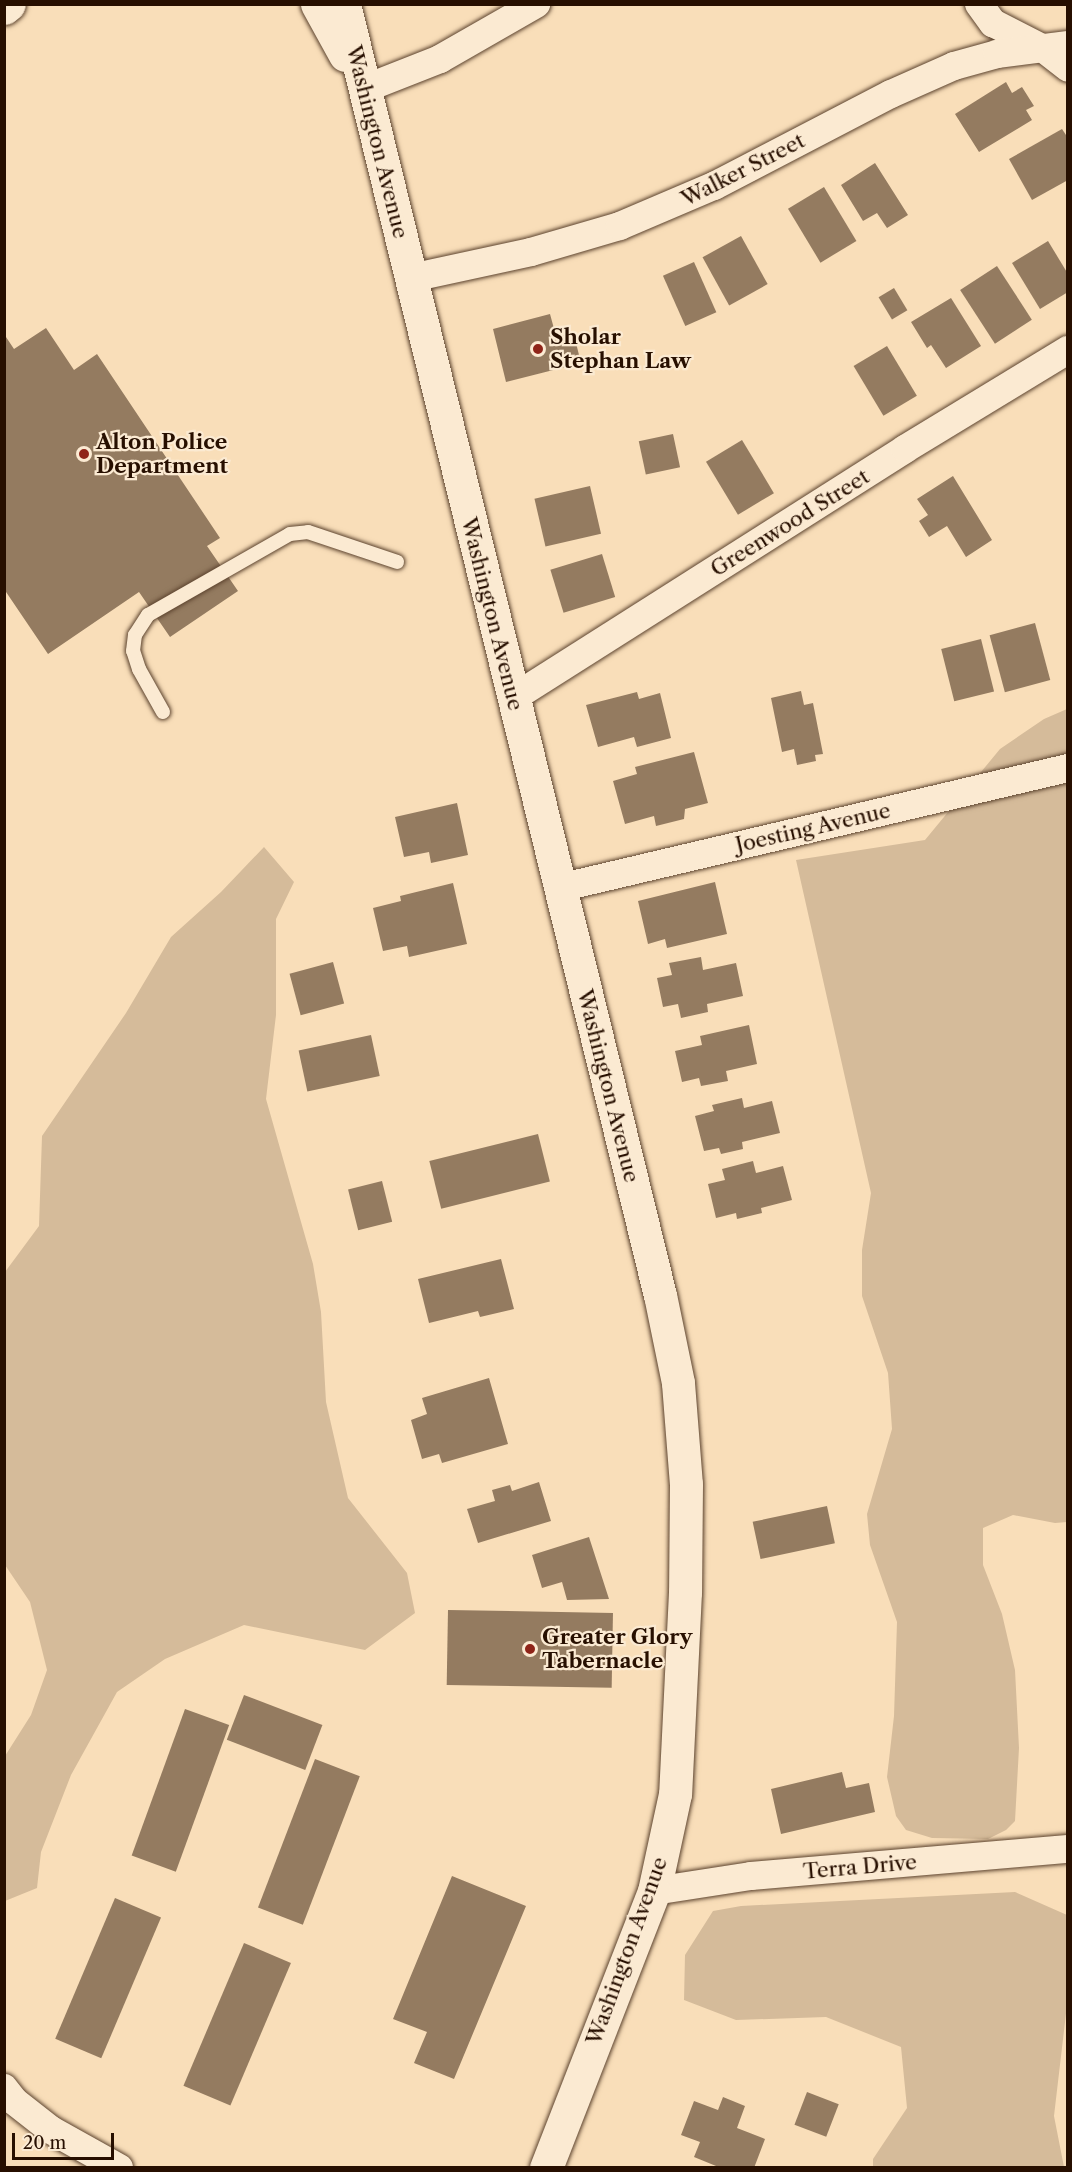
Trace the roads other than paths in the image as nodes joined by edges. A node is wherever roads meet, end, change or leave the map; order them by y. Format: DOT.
graph roads {
  1 [pos="9,4"];
  2 [pos="317,4"];
  3 [pos="344,4"];
  4 [pos="536,4"];
  5 [pos="979,4"];
  6 [pos="4,8"];
  7 [pos="1056,47"];
  8 [pos="1068,68"];
  9 [pos="364,89"];
  10 [pos="411,278"];
  11 [pos="1068,350"];
  12 [pos="397,562"];
  13 [pos="513,698"];
  14 [pos="163,712"];
  15 [pos="1068,768"];
  16 [pos="559,888"];
  17 [pos="1068,1849"];
  18 [pos="654,1891"];
  19 [pos="4,2088"];
  20 [pos="119,2168"];
  21 [pos="546,2168"];
  1 -- 6 [label="main road"];
  2 -- 9 [label="main road"];
  3 -- 9 [label="main road, Washington Avenue"];
  4 -- 9 [label="street"];
  5 -- 7 [label="street"];
  7 -- 8 [label="street"];
  7 -- 10 [label="street, Walker Street"];
  9 -- 10 [label="main road, Washington Avenue"];
  10 -- 13 [label="main road, Washington Avenue"];
  11 -- 13 [label="street, Greenwood Street"];
  12 -- 14 [label="lane"];
  13 -- 16 [label="main road, Washington Avenue"];
  15 -- 16 [label="street, Joesting Avenue"];
  16 -- 18 [label="main road, Washington Avenue"];
  17 -- 18 [label="street, Terra Drive"];
  18 -- 21 [label="main road, Washington Avenue"];
  19 -- 20 [label="street"];
}
